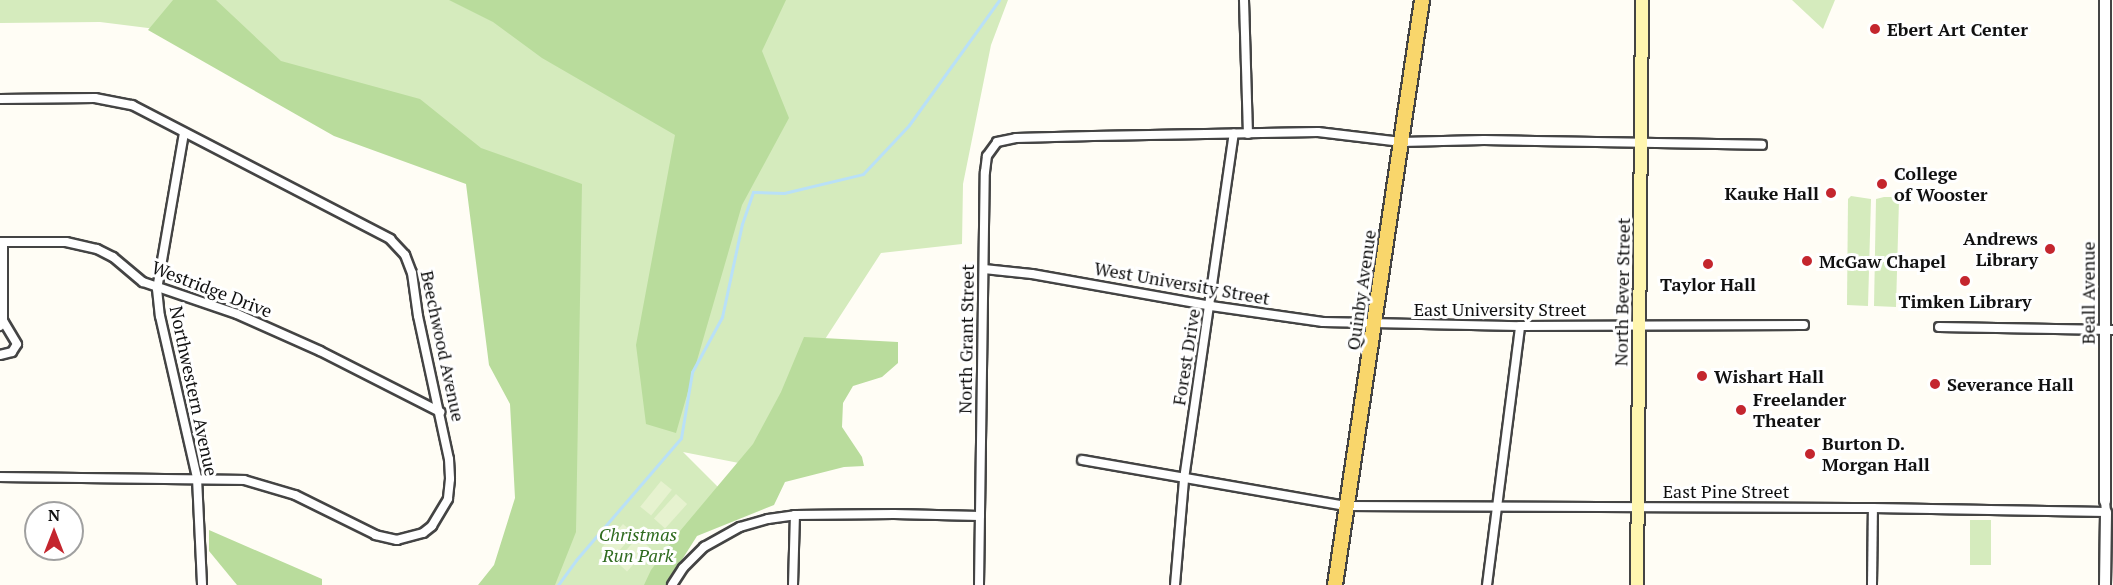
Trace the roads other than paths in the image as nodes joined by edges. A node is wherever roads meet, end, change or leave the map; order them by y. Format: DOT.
graph roads {
  1 [pos="1244,0"];
  2 [pos="1422,0"];
  3 [pos="1642,0"];
  4 [pos="2105,0"];
  5 [pos="0,99"];
  6 [pos="184,133"];
  7 [pos="1234,134"];
  8 [pos="1248,134"];
  9 [pos="1401,142"];
  10 [pos="1641,145"];
  11 [pos="1762,145"];
  12 [pos="2,242"];
  13 [pos="984,269"];
  14 [pos="158,289"];
  15 [pos="1211,306"];
  16 [pos="2,323"];
  17 [pos="1375,324"];
  18 [pos="1804,325"];
  19 [pos="1520,326"];
  20 [pos="1639,326"];
  21 [pos="1939,327"];
  22 [pos="2109,330"];
  23 [pos="0,355"];
  24 [pos="440,412"];
  25 [pos="1082,460"];
  26 [pos="0,477"];
  27 [pos="197,478"];
  28 [pos="1184,479"];
  29 [pos="2105,501"];
  30 [pos="1346,506"];
  31 [pos="1637,507"];
  32 [pos="1495,508"];
  33 [pos="1873,508"];
  34 [pos="2106,512"];
  35 [pos="795,515"];
  36 [pos="980,516"];
  37 [pos="202,585"];
  38 [pos="672,585"];
  39 [pos="793,585"];
  40 [pos="979,585"];
  41 [pos="1175,585"];
  42 [pos="1335,585"];
  43 [pos="1487,585"];
  44 [pos="1637,585"];
  45 [pos="1872,585"];
  46 [pos="2105,585"];
  1 -- 8 [label="street"];
  2 -- 9 [label="main road, Quinby Avenue"];
  3 -- 10 [label="main road, North Bever Street"];
  4 -- 22 [label="street, Beall Avenue"];
  5 -- 6 [label="street, Beechwood Avenue"];
  6 -- 14 [label="street, Northwestern Avenue"];
  6 -- 24 [label="street, Beechwood Avenue"];
  7 -- 8 [label="street, North Grant Street"];
  7 -- 13 [label="street, North Grant Street"];
  7 -- 15 [label="street, Forest Drive"];
  8 -- 9 [label="street, North Grant Street"];
  9 -- 10 [label="street, North Grant Street"];
  9 -- 17 [label="main road, Quinby Avenue"];
  10 -- 11 [label="street, North Grant Street"];
  10 -- 20 [label="main road, North Bever Street"];
  12 -- 14 [label="street, Westridge Drive"];
  12 -- 16 [label="street"];
  13 -- 15 [label="street, West University Street"];
  13 -- 36 [label="street, North Grant Street"];
  14 -- 24 [label="street, Westridge Drive"];
  14 -- 27 [label="street, Northwestern Avenue"];
  15 -- 17 [label="street, West University Street"];
  15 -- 28 [label="street, Forest Drive"];
  16 -- 23 [label="street"];
  17 -- 19 [label="street, East University Street"];
  17 -- 30 [label="main road, Quinby Avenue"];
  18 -- 20 [label="street, East University Street"];
  19 -- 20 [label="street, East University Street"];
  19 -- 32 [label="street"];
  20 -- 31 [label="main road, North Bever Street"];
  21 -- 22 [label="street"];
  22 -- 29 [label="street, Beall Avenue"];
  24 -- 27 [label="street, Beechwood Avenue"];
  25 -- 28 [label="street, East Pine Street"];
  26 -- 27 [label="street, Beechwood Avenue"];
  27 -- 37 [label="street, Northwestern Avenue"];
  28 -- 30 [label="street, East Pine Street"];
  28 -- 41 [label="street, Forest Drive"];
  29 -- 34 [label="street, Beall Avenue"];
  30 -- 32 [label="street, East Pine Street"];
  30 -- 42 [label="main road, Quinby Avenue"];
  31 -- 32 [label="street, East Pine Street"];
  31 -- 33 [label="street, East Pine Street"];
  31 -- 44 [label="main road, North Bever Street"];
  32 -- 43 [label="street"];
  33 -- 34 [label="street, East Pine Street"];
  33 -- 45 [label="street"];
  34 -- 46 [label="street, Beall Avenue"];
  35 -- 36 [label="street"];
  35 -- 38 [label="street"];
  35 -- 39 [label="street"];
  36 -- 40 [label="street, North Grant Street"];
}
